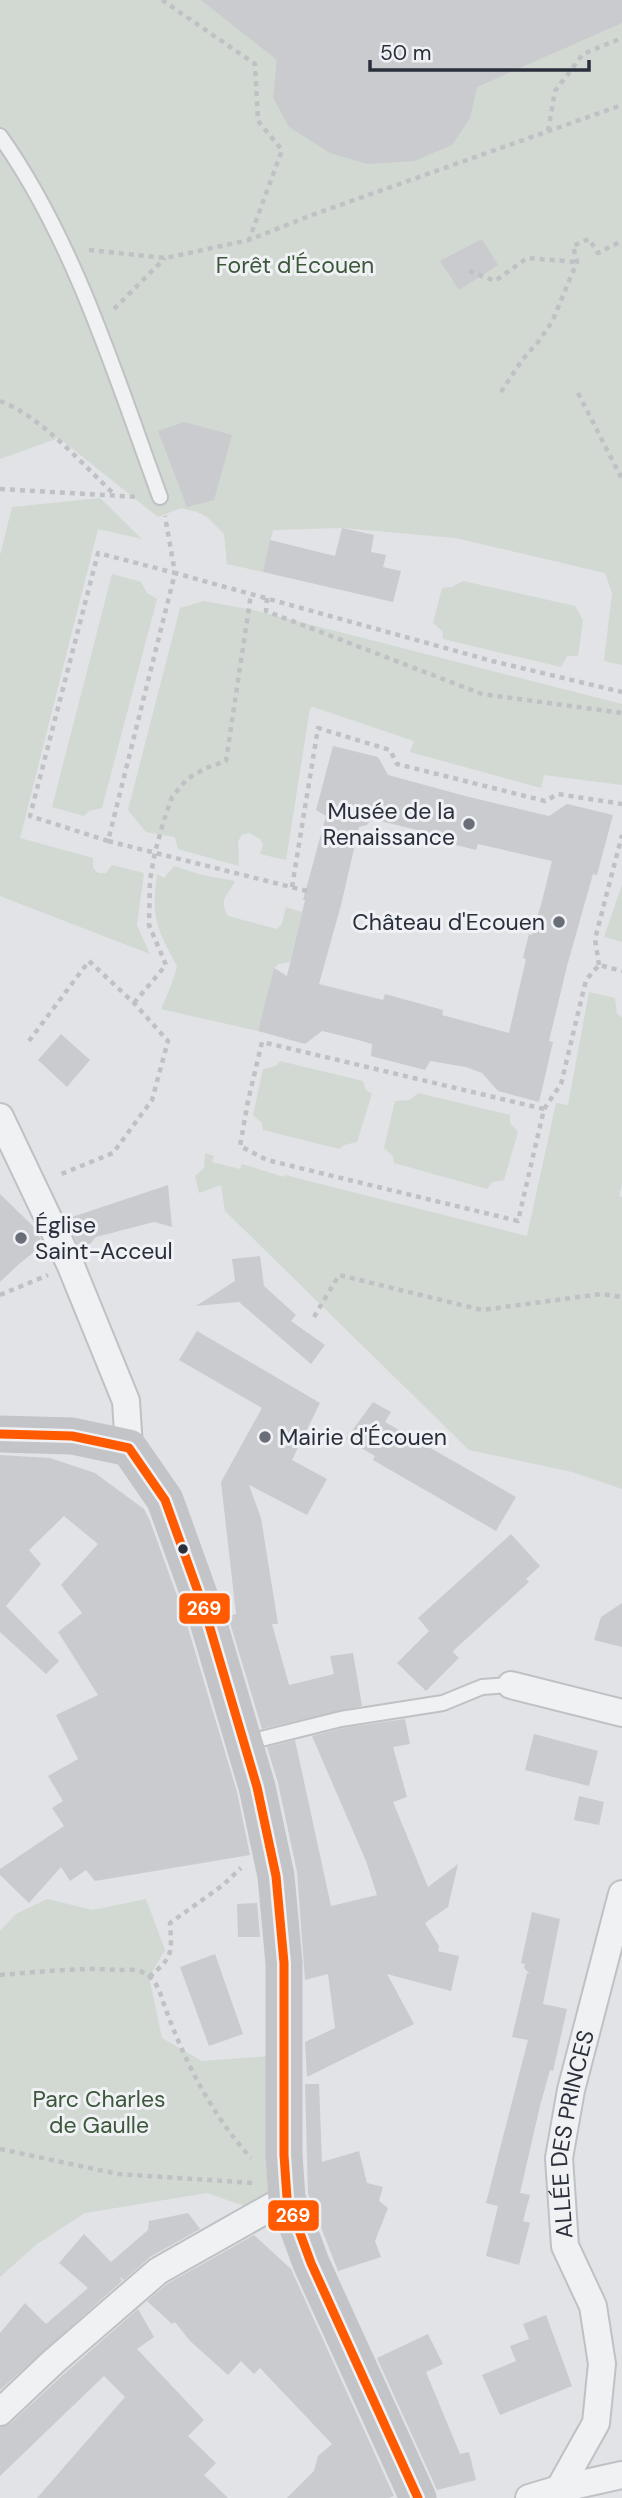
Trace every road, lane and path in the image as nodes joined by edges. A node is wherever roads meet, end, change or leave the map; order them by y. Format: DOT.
graph roads {
  1 [pos="162,0"];
  2 [pos="622,37"];
  3 [pos="622,105"];
  4 [pos="548,132"];
  5 [pos="0,136"];
  6 [pos="249,240"];
  7 [pos="622,241"];
  8 [pos="64,248"];
  9 [pos="166,258"];
  10 [pos="577,262"];
  11 [pos="469,271"];
  12 [pos="96,327"];
  13 [pos="501,392"];
  14 [pos="578,393"];
  15 [pos="0,401"];
  16 [pos="622,479"];
  17 [pos="0,489"];
  18 [pos="116,496"];
  19 [pos="160,497"];
  20 [pos="175,573"];
  21 [pos="251,594"];
  22 [pos="267,598"];
  23 [pos="622,692"];
  24 [pos="622,713"];
  25 [pos="622,804"];
  26 [pos="622,835"];
  27 [pos="108,841"];
  28 [pos="155,852"];
  29 [pos="292,887"];
  30 [pos="307,891"];
  31 [pos="599,965"];
  32 [pos="622,971"];
  33 [pos="134,1003"];
  34 [pos="29,1041"];
  35 [pos="544,1109"];
  36 [pos="0,1117"];
  37 [pos="33,1185"];
  38 [pos="71,1266"];
  39 [pos="0,1295"];
  40 [pos="622,1297"];
  41 [pos="314,1317"];
  42 [pos="0,1434"];
  43 [pos="129,1448"];
  44 [pos="511,1685"];
  45 [pos="622,1713"];
  46 [pos="244,1743"];
  47 [pos="273,1863"];
  48 [pos="622,1894"];
  49 [pos="0,1975"];
  50 [pos="149,1977"];
  51 [pos="0,2149"];
  52 [pos="253,2161"];
  53 [pos="275,2191"];
  54 [pos="0,2412"];
  55 [pos="622,2475"];
  56 [pos="559,2489"];
  57 [pos="418,2498"];
  58 [pos="529,2498"];
  1 -- 6 [label="path"];
  2 -- 4 [label="path"];
  3 -- 4 [label="path"];
  4 -- 6 [label="path"];
  5 -- 8 [label="lane"];
  6 -- 9 [label="path"];
  7 -- 10 [label="path"];
  8 -- 9 [label="path"];
  8 -- 12 [label="lane"];
  9 -- 12 [label="path"];
  10 -- 11 [label="path"];
  10 -- 13 [label="path"];
  12 -- 19 [label="lane"];
  14 -- 16 [label="path"];
  15 -- 18 [label="path"];
  17 -- 18 [label="path"];
  18 -- 19 [label="path"];
  19 -- 20 [label="path"];
  20 -- 21 [label="path"];
  20 -- 27 [label="path"];
  20 -- 27 [label="path"];
  21 -- 22 [label="path"];
  21 -- 28 [label="path"];
  22 -- 23 [label="path"];
  22 -- 24 [label="path"];
  25 -- 29 [label="path"];
  26 -- 31 [label="path"];
  27 -- 28 [label="path"];
  28 -- 29 [label="path"];
  28 -- 33 [label="path"];
  29 -- 30 [label="path"];
  31 -- 32 [label="path"];
  31 -- 35 [label="path"];
  33 -- 34 [label="path"];
  33 -- 37 [label="path"];
  35 -- 35 [label="path"];
  36 -- 37 [label="street"];
  37 -- 38 [label="street"];
  38 -- 39 [label="path"];
  38 -- 43 [label="street"];
  40 -- 41 [label="path"];
  42 -- 43 [label="main road"];
  43 -- 46 [label="main road"];
  44 -- 45 [label="street"];
  44 -- 46 [label="lane"];
  46 -- 47 [label="main road"];
  47 -- 50 [label="path"];
  47 -- 53 [label="main road"];
  48 -- 56 [label="street, ALLÉE DES PRINCES"];
  49 -- 50 [label="path"];
  50 -- 52 [label="path"];
  51 -- 53 [label="path"];
  53 -- 54 [label="street"];
  53 -- 57 [label="main road"];
  55 -- 56 [label="street"];
  56 -- 58 [label="street"];
}
